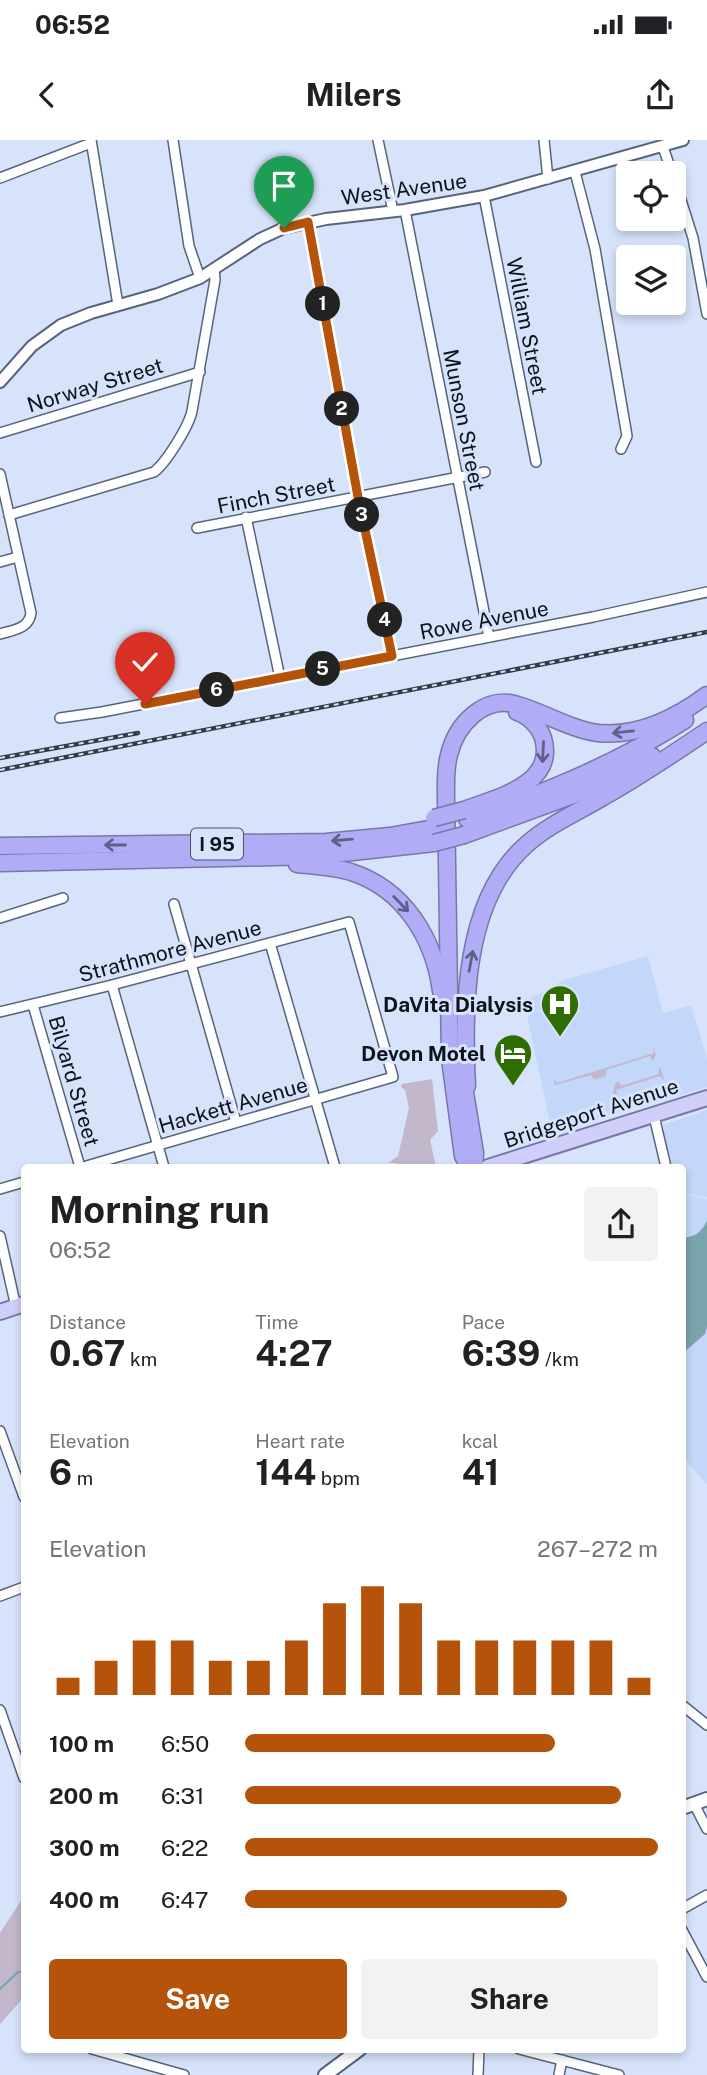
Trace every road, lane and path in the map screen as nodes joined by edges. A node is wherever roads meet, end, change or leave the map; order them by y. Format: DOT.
graph roads {
  1 [pos="173,140"];
  2 [pos="378,140"];
  3 [pos="544,140"];
  4 [pos="683,140"];
  5 [pos="91,141"];
  6 [pos="663,147"];
  7 [pos="668,161"];
  8 [pos="575,172"];
  9 [pos="0,178"];
  10 [pos="548,179"];
  11 [pos="484,196"];
  12 [pos="399,210"];
  13 [pos="686,215"];
  14 [pos="308,222"];
  15 [pos="214,269"];
  16 [pos="200,278"];
  17 [pos="118,305"];
  18 [pos="707,314"];
  19 [pos="200,372"];
  20 [pos="0,382"];
  21 [pos="0,433"];
  22 [pos="621,449"];
  23 [pos="536,462"];
  24 [pos="485,472"];
  25 [pos="0,474"];
  26 [pos="457,478"];
  27 [pos="2,492"];
  28 [pos="358,497"];
  29 [pos="9,515"];
  30 [pos="246,517"];
  31 [pos="197,528"];
  32 [pos="18,557"];
  33 [pos="0,562"];
  34 [pos="707,592"];
  35 [pos="0,634"];
  36 [pos="489,637"];
  37 [pos="392,656"];
  38 [pos="280,678"];
  39 [pos="707,695"];
  40 [pos="707,705"];
  41 [pos="60,718"];
  42 [pos="707,721"];
  43 [pos="707,731"];
  44 [pos="464,822"];
  45 [pos="434,830"];
  46 [pos="0,846"];
  47 [pos="246,858"];
  48 [pos="0,863"];
  49 [pos="63,898"];
  50 [pos="174,904"];
  51 [pos="0,918"];
  52 [pos="270,943"];
  53 [pos="191,964"];
  54 [pos="112,985"];
  55 [pos="33,1005"];
  56 [pos="0,1012"];
  57 [pos="450,1059"];
  58 [pos="393,1077"];
  59 [pos="707,1098"];
  60 [pos="315,1099"];
  61 [pos="468,1102"];
  62 [pos="654,1116"];
  63 [pos="236,1122"];
  64 [pos="157,1145"];
  65 [pos="81,1164"];
  66 [pos="92,1164"];
  67 [pos="163,1164"];
  68 [pos="334,1164"];
  69 [pos="467,1164"];
  70 [pos="474,1164"];
  71 [pos="498,1164"];
  72 [pos="665,1164"];
  73 [pos="21,1183"];
  74 [pos="0,1189"];
  75 [pos="0,1236"];
  76 [pos="20,1306"];
  77 [pos="0,1312"];
  78 [pos="0,1431"];
  79 [pos="21,1489"];
  80 [pos="21,1588"];
  81 [pos="0,1596"];
  82 [pos="686,1708"];
  83 [pos="0,1710"];
  84 [pos="707,1725"];
  85 [pos="21,1770"];
  86 [pos="707,1799"];
  87 [pos="688,1806"];
  88 [pos="707,1829"];
  89 [pos="707,1895"];
  90 [pos="686,1907"];
  91 [pos="686,1938"];
  92 [pos="707,1977"];
  93 [pos="105,2053"];
  94 [pos="354,2053"];
  95 [pos="479,2053"];
  96 [pos="535,2053"];
  97 [pos="562,2060"];
  98 [pos="164,2072"];
  99 [pos="184,2075"];
  100 [pos="325,2075"];
  101 [pos="478,2075"];
  102 [pos="559,2075"];
  103 [pos="619,2075"];
  1 -- 16 [label="street"];
  2 -- 12 [label="street, Munson Street"];
  3 -- 10 [label="street"];
  4 -- 6 [label="street, West Avenue"];
  5 -- 9 [label="street"];
  5 -- 17 [label="street"];
  6 -- 7 [label="street"];
  6 -- 8 [label="street, West Avenue"];
  8 -- 10 [label="street, West Avenue"];
  8 -- 22 [label="street"];
  10 -- 11 [label="street, West Avenue"];
  11 -- 12 [label="street, West Avenue"];
  11 -- 23 [label="street, William Street"];
  12 -- 14 [label="street, West Avenue"];
  12 -- 26 [label="street, Munson Street"];
  13 -- 18 [label="street"];
  14 -- 15 [label="street, West Avenue"];
  14 -- 28 [label="street"];
  15 -- 16 [label="street, West Avenue"];
  15 -- 19 [label="street"];
  16 -- 17 [label="street, West Avenue"];
  17 -- 20 [label="street, West Avenue"];
  19 -- 21 [label="street, Norway Street"];
  19 -- 29 [label="street"];
  24 -- 26 [label="street, Finch Street"];
  25 -- 27 [label="street"];
  26 -- 28 [label="street, Finch Street"];
  26 -- 36 [label="street, Munson Street"];
  27 -- 29 [label="street"];
  28 -- 30 [label="street, Finch Street"];
  28 -- 37 [label="street"];
  29 -- 32 [label="street"];
  30 -- 31 [label="street, Finch Street"];
  30 -- 38 [label="street"];
  32 -- 33 [label="street"];
  32 -- 35 [label="street"];
  34 -- 36 [label="street, Rowe Avenue"];
  36 -- 37 [label="street, Rowe Avenue"];
  37 -- 38 [label="street, Rowe Avenue"];
  38 -- 41 [label="street, Rowe Avenue"];
  39 -- 57 [label="highway, one-way"];
  40 -- 44 [label="highway, I 95"];
  42 -- 44 [label="highway, I 95"];
  61 -- 43 [label="highway, one-way"];
  44 -- 45 [label="highway, I 95"];
  61 -- 44 [label="highway, one-way"];
  45 -- 46 [label="highway, I 95, one-way"];
  45 -- 47 [label="highway, I 95"];
  47 -- 48 [label="highway, I 95"];
  47 -- 57 [label="highway, one-way"];
  49 -- 51 [label="street"];
  50 -- 53 [label="street"];
  52 -- 53 [label="street, Strathmore Avenue"];
  52 -- 58 [label="street, Strathmore Avenue"];
  52 -- 60 [label="street"];
  53 -- 54 [label="street, Strathmore Avenue"];
  53 -- 63 [label="street"];
  54 -- 55 [label="street, Strathmore Avenue"];
  54 -- 64 [label="street"];
  55 -- 56 [label="street, Strathmore Avenue"];
  55 -- 65 [label="street, Bilyard Street"];
  57 -- 69 [label="highway"];
  58 -- 60 [label="street, Hackett Avenue"];
  59 -- 62 [label="main road, Bridgeport Avenue"];
  60 -- 63 [label="street, Hackett Avenue"];
  60 -- 68 [label="street"];
  61 -- 70 [label="highway"];
  62 -- 71 [label="main road, Bridgeport Avenue"];
  62 -- 72 [label="street"];
  63 -- 64 [label="street, Hackett Avenue"];
  64 -- 66 [label="street, Hackett Avenue"];
  64 -- 67 [label="street"];
  73 -- 74 [label="street"];
  75 -- 76 [label="street"];
  76 -- 77 [label="main road"];
  78 -- 79 [label="street"];
  80 -- 81 [label="street"];
  82 -- 84 [label="street"];
  83 -- 85 [label="street"];
  86 -- 87 [label="main road"];
  87 -- 88 [label="street"];
  89 -- 90 [label="street"];
  91 -- 92 [label="street"];
  93 -- 98 [label="street"];
  94 -- 100 [label="main road"];
  95 -- 101 [label="street"];
  96 -- 97 [label="street"];
  97 -- 102 [label="street"];
  97 -- 103 [label="street"];
  98 -- 99 [label="street"];
}
